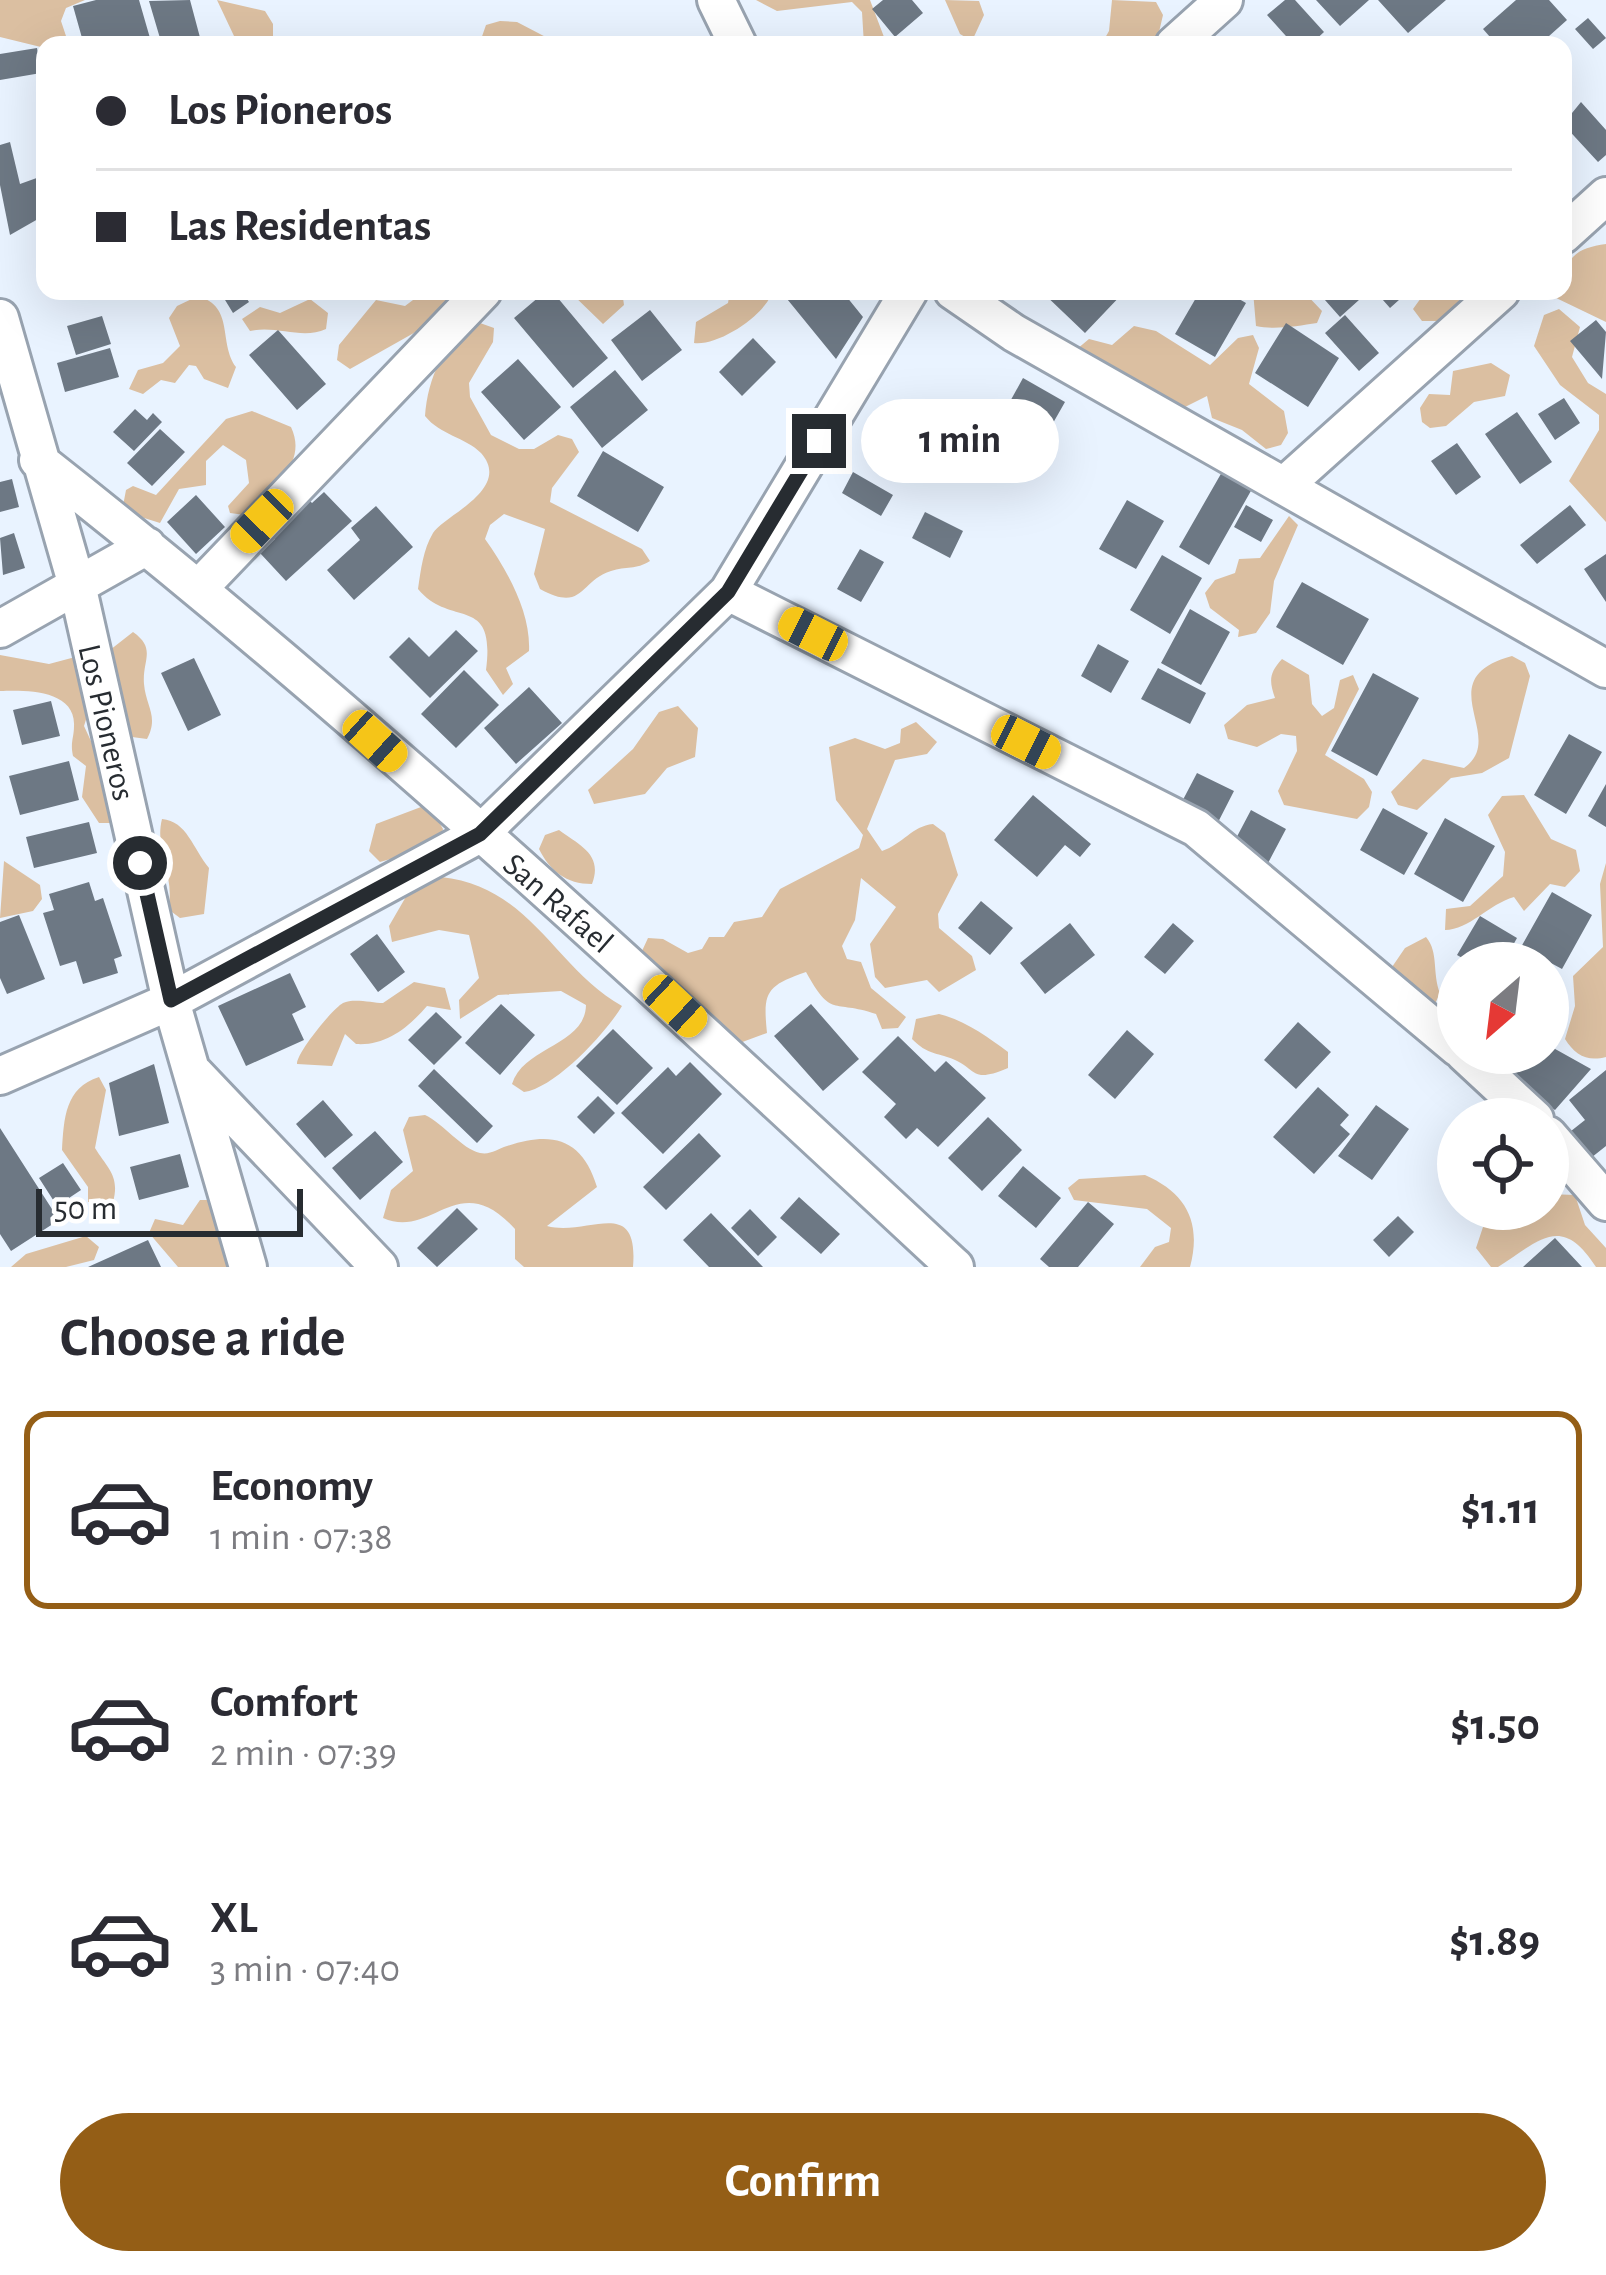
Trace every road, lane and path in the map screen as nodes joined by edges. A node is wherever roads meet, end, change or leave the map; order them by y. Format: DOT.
graph roads {
  1 [pos="716,0"];
  2 [pos="1224,0"];
  3 [pos="733,36"];
  4 [pos="1184,36"];
  5 [pos="1606,196"];
  6 [pos="1572,227"];
  7 [pos="474,300"];
  8 [pos="904,300"];
  9 [pos="966,300"];
  10 [pos="1491,300"];
  11 [pos="0,318"];
  12 [pos="38,460"];
  13 [pos="1286,484"];
  14 [pos="147,546"];
  15 [pos="200,587"];
  16 [pos="78,590"];
  17 [pos="728,592"];
  18 [pos="0,629"];
  19 [pos="1606,669"];
  20 [pos="480,834"];
  21 [pos="171,1000"];
  22 [pos="1437,1030"];
  23 [pos="191,1070"];
  24 [pos="1486,1074"];
  25 [pos="0,1076"];
  26 [pos="1512,1098"];
  27 [pos="1569,1159"];
  28 [pos="1606,1202"];
  29 [pos="248,1267"];
  30 [pos="379,1267"];
  31 [pos="956,1267"];
  1 -- 3 [label="street"];
  2 -- 4 [label="street"];
  5 -- 6 [label="street"];
  7 -- 15 [label="street"];
  8 -- 17 [label="street"];
  9 -- 13 [label="street"];
  10 -- 13 [label="street"];
  11 -- 12 [label="street, Los Pioneros"];
  12 -- 14 [label="street, San Rafael"];
  12 -- 16 [label="street, Los Pioneros"];
  13 -- 19 [label="street"];
  14 -- 15 [label="street, San Rafael"];
  14 -- 16 [label="street"];
  15 -- 20 [label="street, San Rafael"];
  16 -- 18 [label="street"];
  16 -- 21 [label="street, Los Pioneros"];
  17 -- 20 [label="street"];
  17 -- 22 [label="street"];
  20 -- 21 [label="street"];
  20 -- 31 [label="street, San Rafael"];
  21 -- 23 [label="street, Los Pioneros"];
  21 -- 25 [label="street"];
  23 -- 29 [label="street, Los Pioneros"];
  23 -- 30 [label="street"];
  24 -- 26 [label="street"];
  27 -- 28 [label="street"];
}
